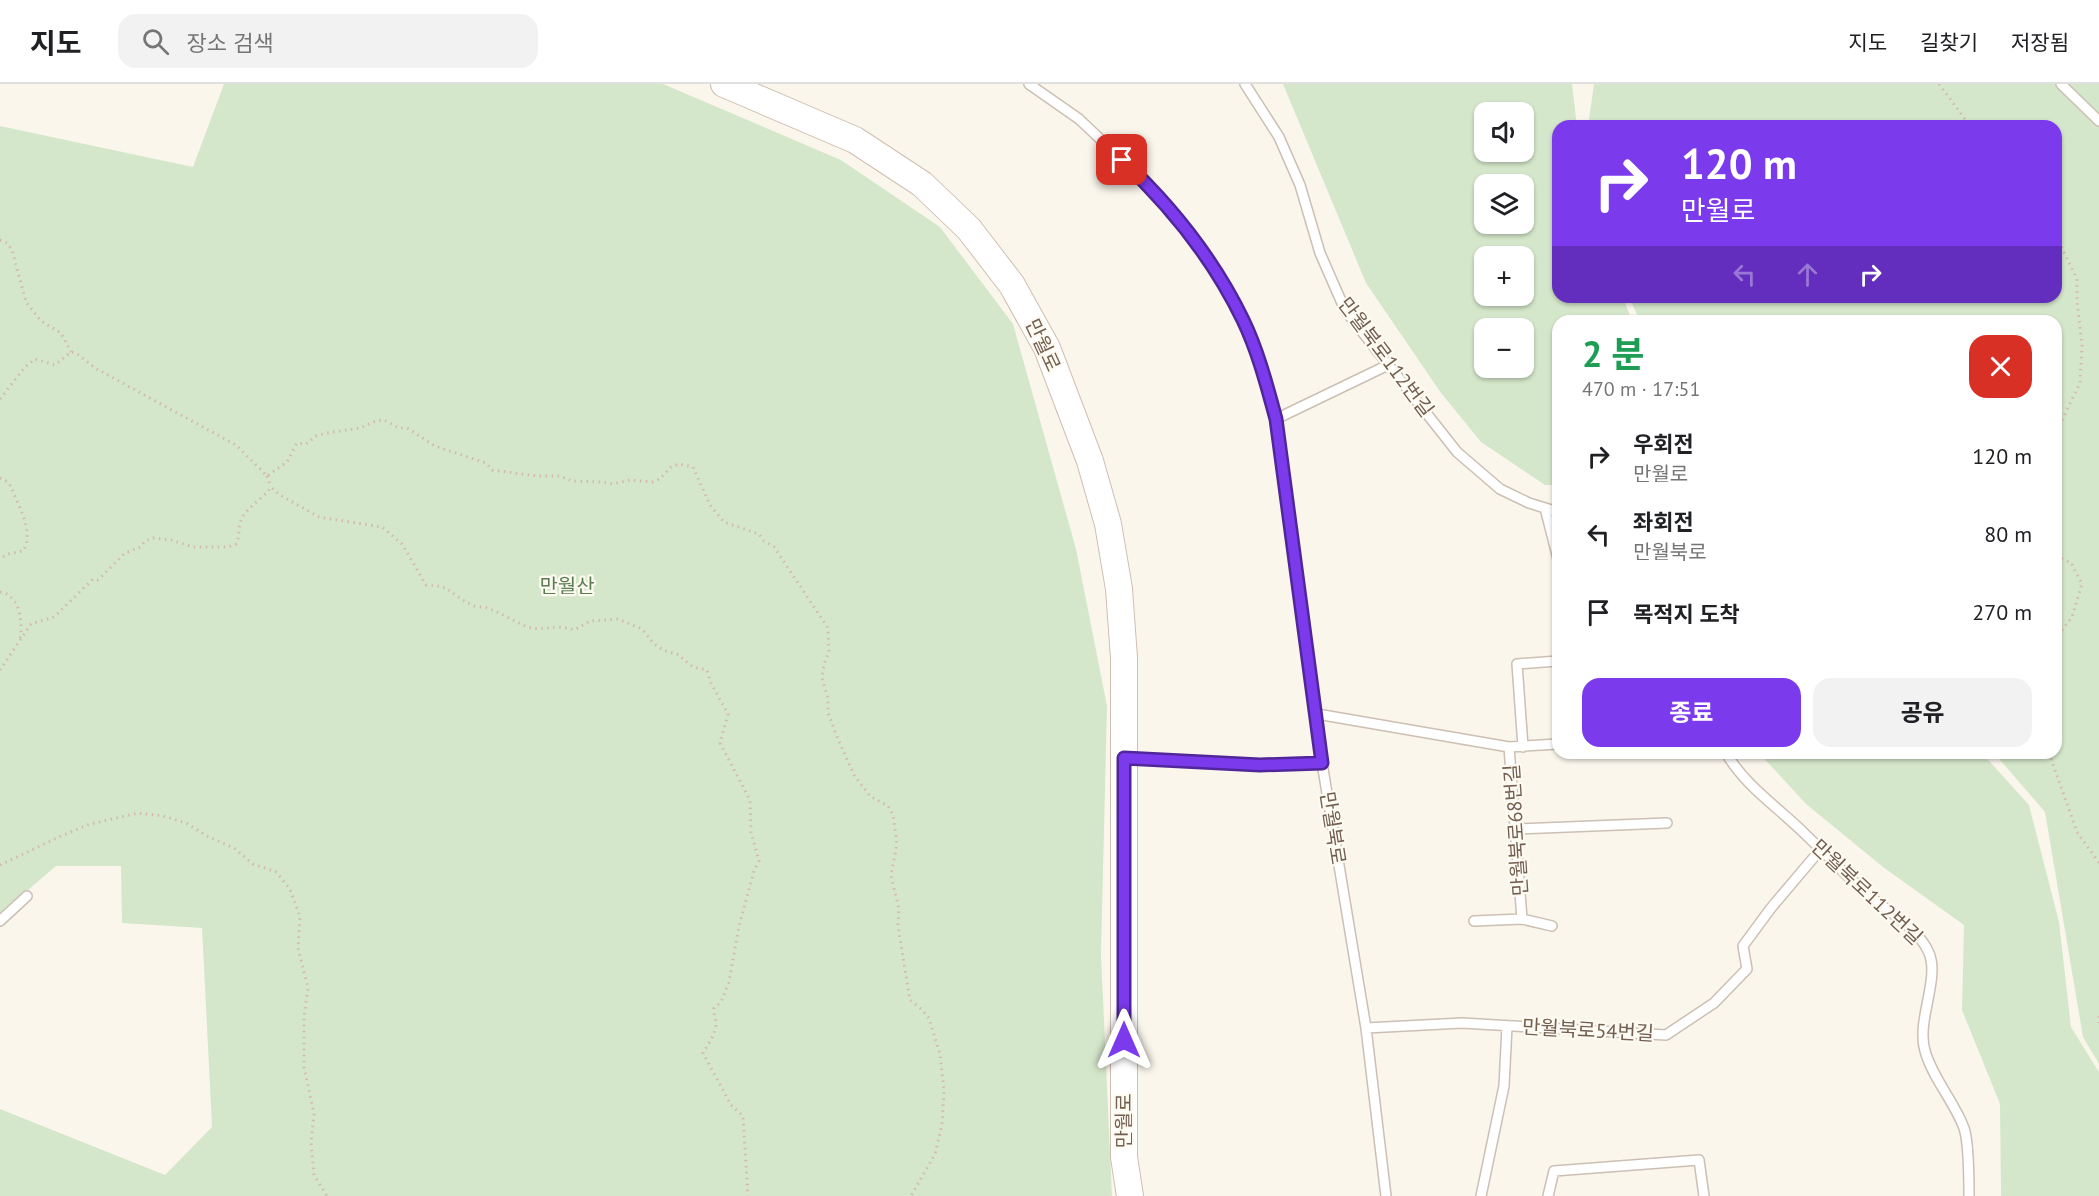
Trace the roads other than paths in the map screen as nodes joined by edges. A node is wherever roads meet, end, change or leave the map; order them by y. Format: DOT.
graph roads {
  1 [pos="724,84"];
  2 [pos="1029,84"];
  3 [pos="1245,84"];
  4 [pos="2061,84"];
  5 [pos="2099,120"];
  6 [pos="1388,365"];
  7 [pos="1276,419"];
  8 [pos="1545,508"];
  9 [pos="1552,510"];
  10 [pos="1552,535"];
  11 [pos="1552,661"];
  12 [pos="1317,714"];
  13 [pos="1552,745"];
  14 [pos="1509,747"];
  15 [pos="1523,747"];
  16 [pos="1124,758"];
  17 [pos="1730,759"];
  18 [pos="1322,763"];
  19 [pos="1667,823"];
  20 [pos="1516,829"];
  21 [pos="1820,850"];
  22 [pos="27,896"];
  23 [pos="1522,919"];
  24 [pos="0,921"];
  25 [pos="1474,921"];
  26 [pos="1551,926"];
  27 [pos="1507,1026"];
  28 [pos="1366,1028"];
  29 [pos="1130,1196"];
  30 [pos="1386,1196"];
  31 [pos="1481,1196"];
  32 [pos="1548,1196"];
  33 [pos="1704,1196"];
  34 [pos="1969,1196"];
  1 -- 16 [label="street, 만월로"];
  2 -- 7 [label="lane, 만월북로"];
  3 -- 6 [label="lane, 만월북로112번길"];
  4 -- 5 [label="lane"];
  6 -- 7 [label="lane"];
  6 -- 8 [label="lane, 만월북로112번길"];
  7 -- 12 [label="lane, 만월북로"];
  8 -- 9 [label="lane, 만월북로112번길"];
  8 -- 10 [label="lane"];
  11 -- 15 [label="lane, 만월북로68번길"];
  12 -- 14 [label="lane, 만월북로68번길"];
  12 -- 18 [label="lane, 만월북로"];
  13 -- 15 [label="lane, 만월북로68번길"];
  14 -- 15 [label="lane, 만월북로68번길"];
  14 -- 20 [label="lane, 만월북로68번길"];
  16 -- 18 [label="lane"];
  16 -- 29 [label="street, 만월로"];
  17 -- 21 [label="lane, 만월북로112번길"];
  18 -- 28 [label="lane, 만월북로"];
  19 -- 20 [label="lane"];
  20 -- 23 [label="lane, 만월북로68번길"];
  21 -- 27 [label="lane, 만월북로54번길"];
  21 -- 34 [label="lane, 만월북로112번길"];
  22 -- 24 [label="lane"];
  23 -- 25 [label="lane"];
  23 -- 26 [label="lane, 만월북로68번길"];
  27 -- 28 [label="lane, 만월북로54번길"];
  27 -- 31 [label="lane"];
  28 -- 30 [label="lane, 만월북로"];
  32 -- 33 [label="lane"];
}
